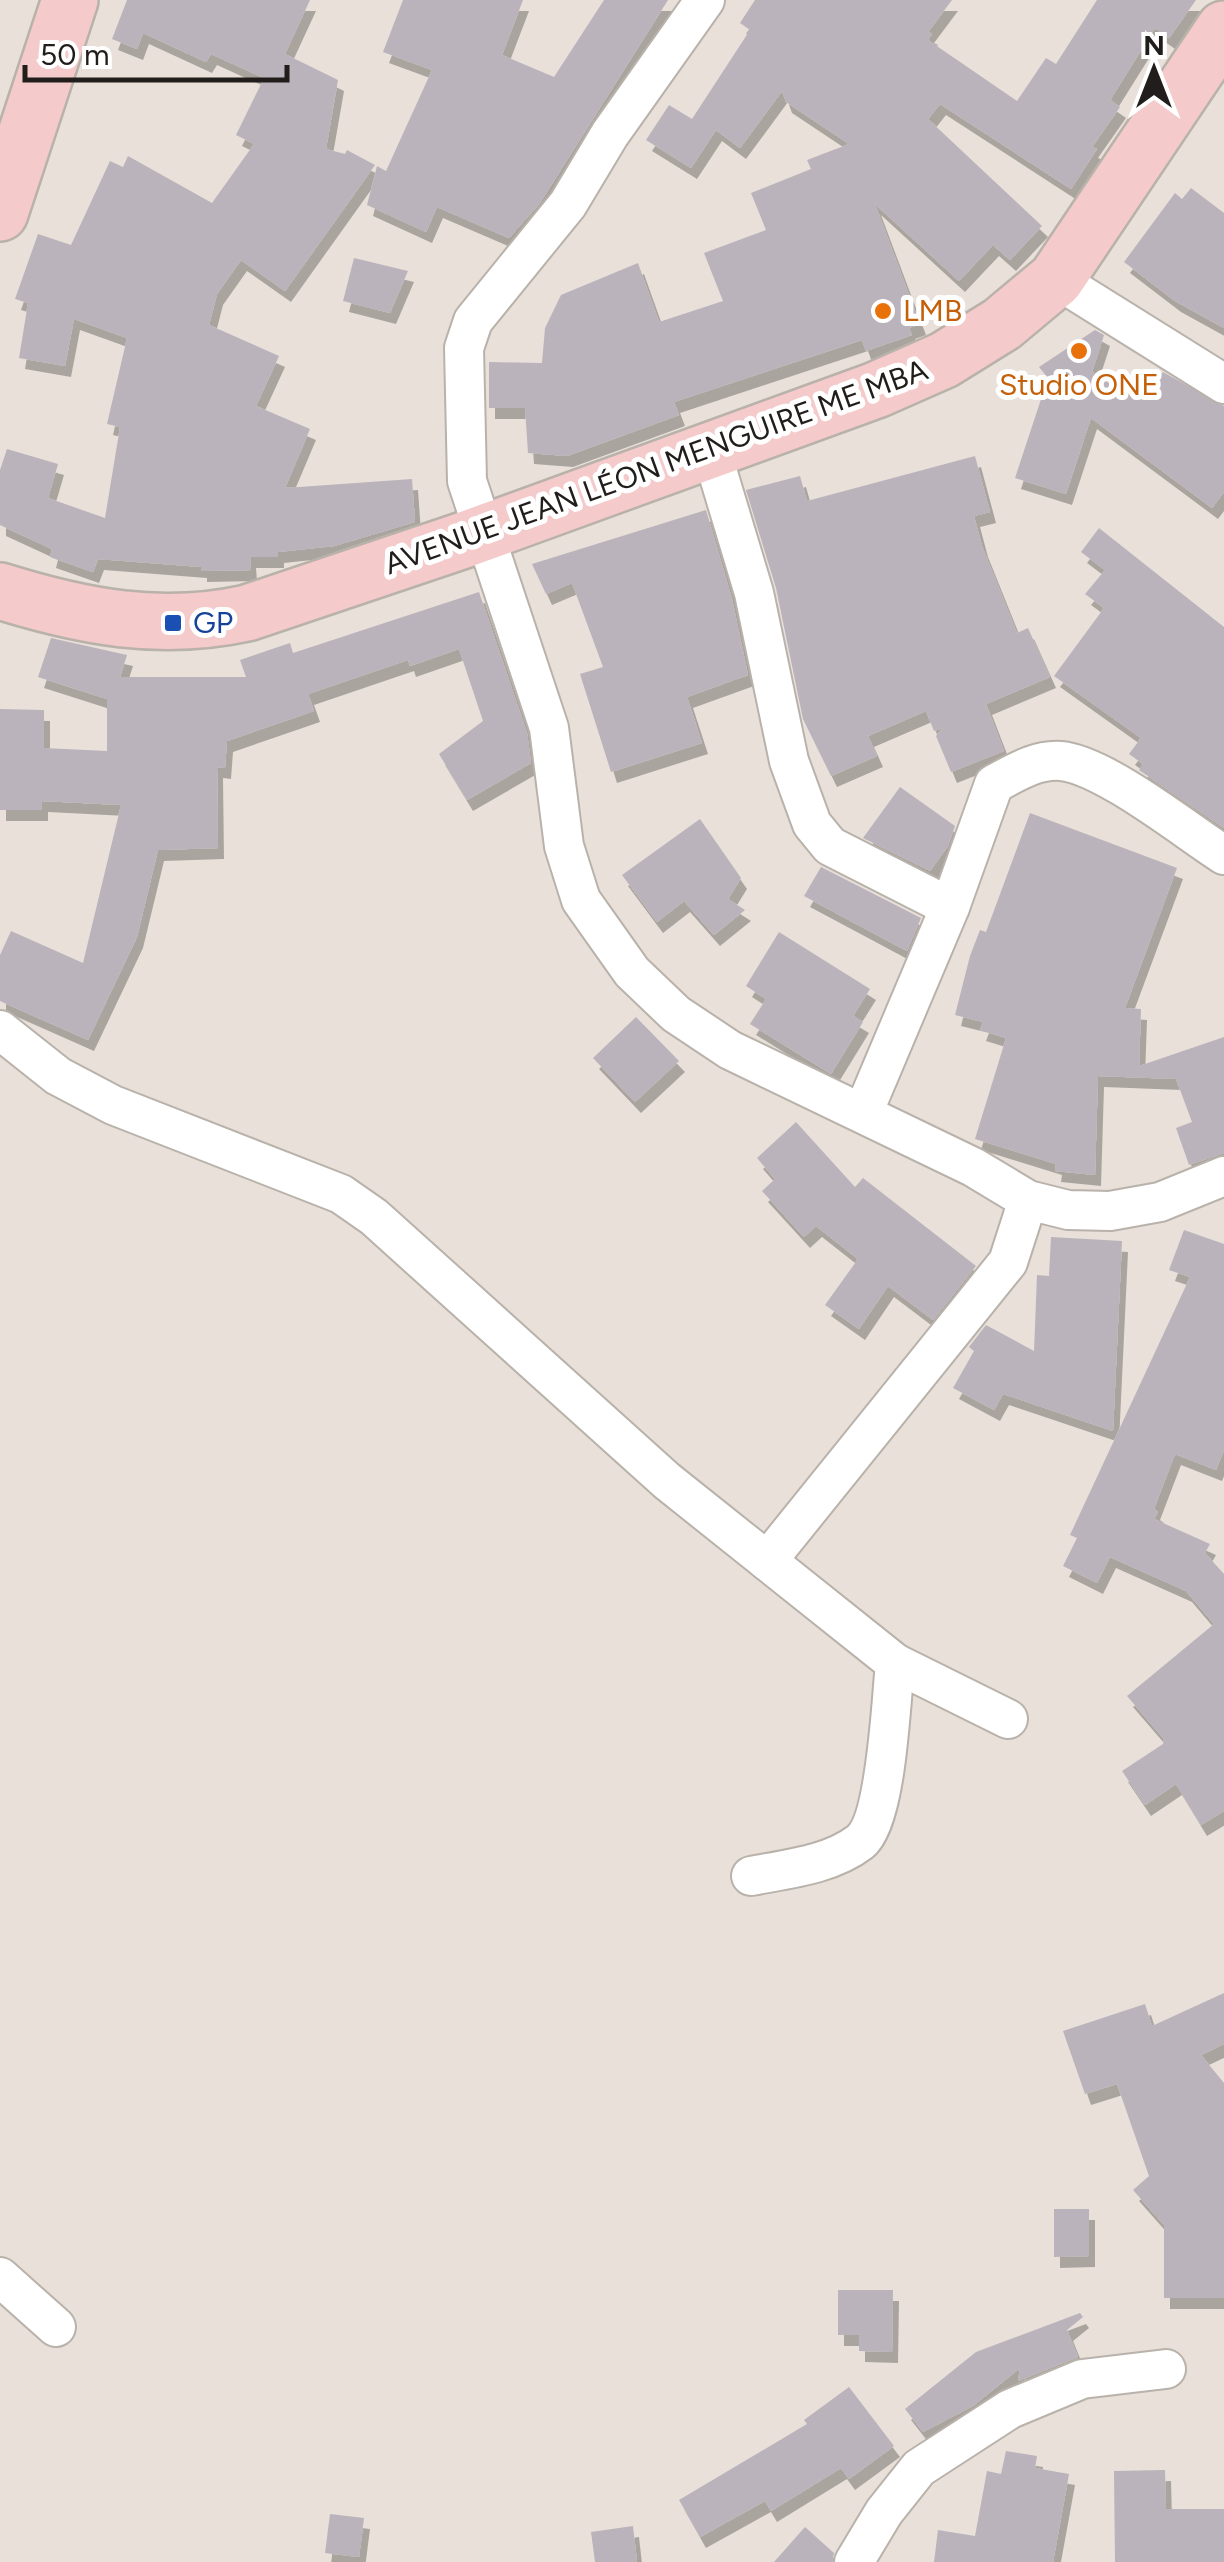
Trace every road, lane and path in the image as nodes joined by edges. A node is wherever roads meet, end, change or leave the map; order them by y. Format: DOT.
graph roads {
  1 [pos="70,0"];
  2 [pos="705,0"];
  3 [pos="1224,29"];
  4 [pos="0,213"];
  5 [pos="1056,279"];
  6 [pos="1224,384"];
  7 [pos="710,450"];
  8 [pos="483,532"];
  9 [pos="0,591"];
  10 [pos="1224,855"];
  11 [pos="950,907"];
  12 [pos="0,1030"];
  13 [pos="863,1113"];
  14 [pos="1224,1176"];
  15 [pos="1028,1200"];
  16 [pos="767,1561"];
  17 [pos="895,1663"];
  18 [pos="1008,1719"];
  19 [pos="751,1876"];
  20 [pos="0,2278"];
  21 [pos="56,2327"];
  22 [pos="1166,2370"];
  23 [pos="854,2562"];
  1 -- 4 [label="main road"];
  2 -- 8 [label="street"];
  3 -- 5 [label="main road, AVENUE JEAN LÉON MENGUIRE ME MBA"];
  5 -- 6 [label="street"];
  5 -- 7 [label="main road, AVENUE JEAN LÉON MENGUIRE ME MBA"];
  7 -- 8 [label="main road, AVENUE JEAN LÉON MENGUIRE ME MBA"];
  7 -- 11 [label="street"];
  8 -- 9 [label="main road, AVENUE JEAN LÉON MENGUIRE ME MBA"];
  8 -- 13 [label="street"];
  10 -- 11 [label="street"];
  11 -- 13 [label="street"];
  12 -- 16 [label="street"];
  13 -- 15 [label="street"];
  14 -- 15 [label="street"];
  15 -- 16 [label="street"];
  16 -- 17 [label="street"];
  17 -- 18 [label="street"];
  17 -- 19 [label="street"];
  20 -- 21 [label="street"];
  22 -- 23 [label="street"];
}
